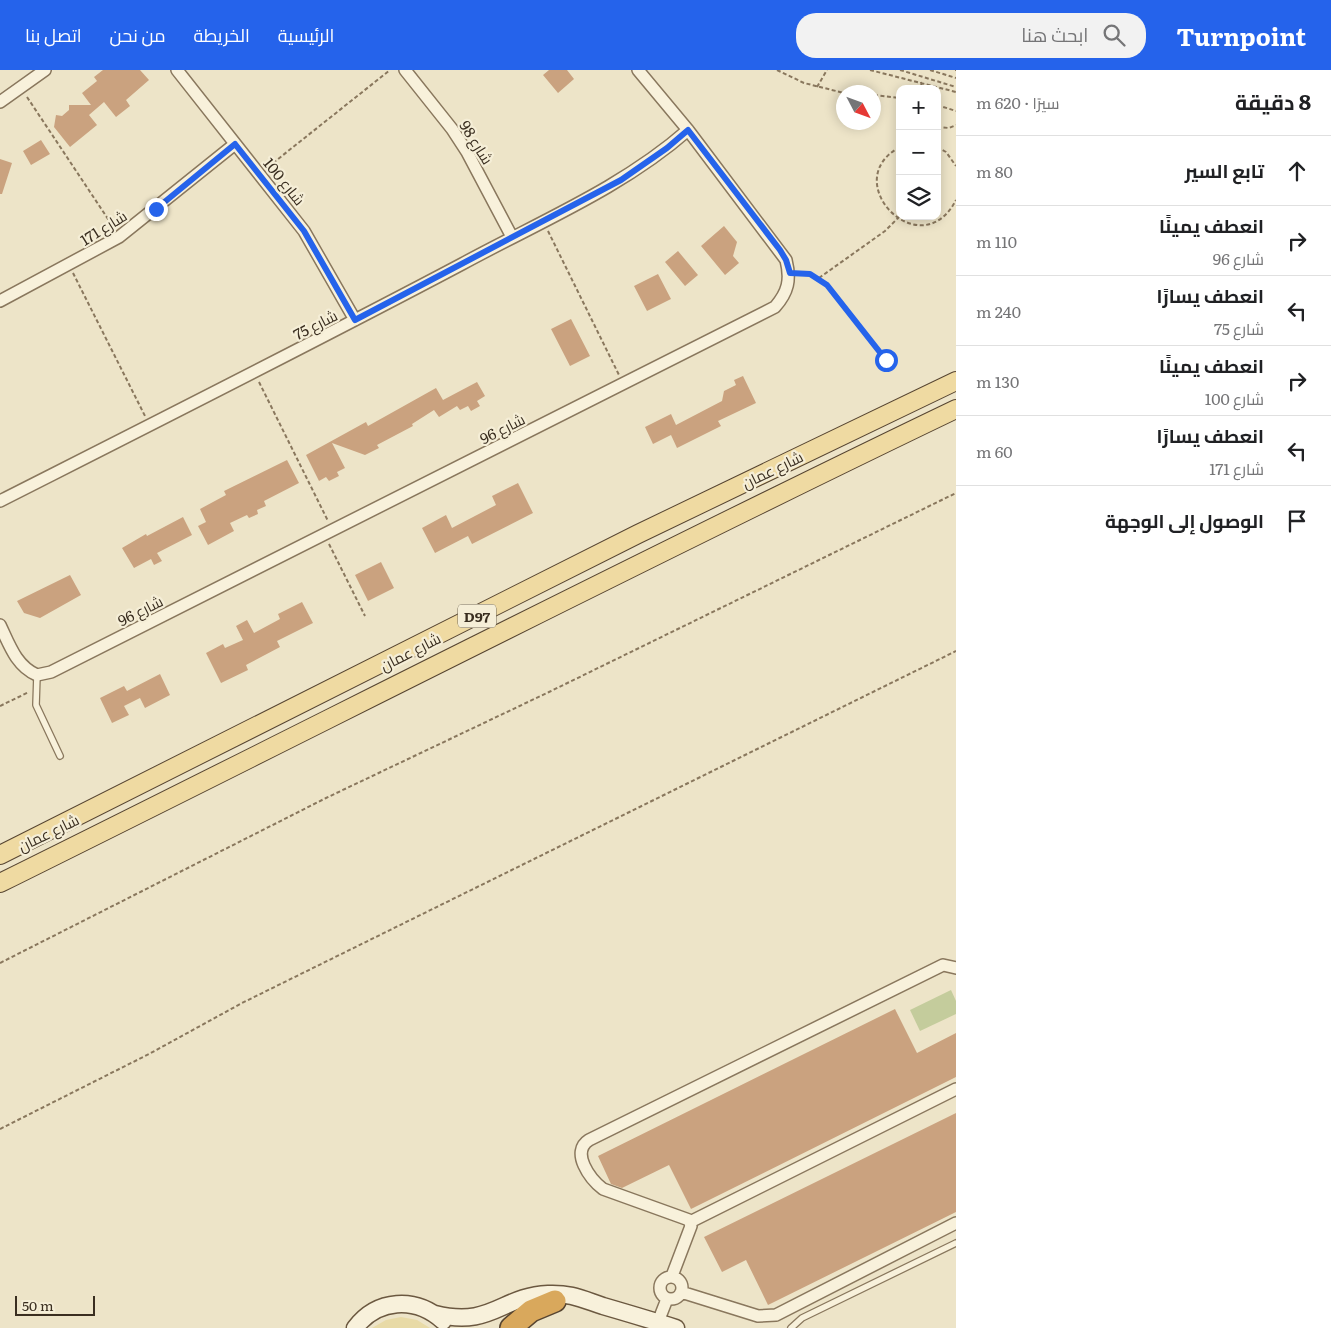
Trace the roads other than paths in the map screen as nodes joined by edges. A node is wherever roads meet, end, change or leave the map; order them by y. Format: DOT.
graph roads {
  1 [pos="44,70"];
  2 [pos="177,70"];
  3 [pos="405,70"];
  4 [pos="638,70"];
  5 [pos="0,102"];
  6 [pos="688,130"];
  7 [pos="235,144"];
  8 [pos="512,237"];
  9 [pos="0,301"];
  10 [pos="355,320"];
  11 [pos="956,381"];
  12 [pos="956,409"];
  13 [pos="0,501"];
  14 [pos="0,625"];
  15 [pos="37,675"];
  16 [pos="60,756"];
  17 [pos="0,855"];
  18 [pos="0,883"];
  19 [pos="956,968"];
  20 [pos="956,1089"];
  21 [pos="690,1222"];
  22 [pos="956,1223"];
  23 [pos="956,1243"];
  24 [pos="672,1276"];
  25 [pos="682,1292"];
  26 [pos="667,1299"];
  27 [pos="555,1301"];
  28 [pos="600,1305"];
  29 [pos="435,1314"];
  30 [pos="658,1322"];
  31 [pos="355,1328"];
  32 [pos="449,1328"];
  33 [pos="483,1328"];
  34 [pos="511,1328"];
  35 [pos="676,1328"];
  36 [pos="791,1328"];
  1 -- 5 [label="street"];
  2 -- 7 [label="street, شارع 100"];
  3 -- 8 [label="street, شارع 98"];
  4 -- 6 [label="street"];
  6 -- 8 [label="street, شارع 75"];
  6 -- 15 [label="street, شارع 96"];
  7 -- 9 [label="street, شارع 171"];
  7 -- 10 [label="street, شارع 100"];
  8 -- 10 [label="street, شارع 75"];
  10 -- 13 [label="street, شارع 75"];
  11 -- 17 [label="main road, شارع عمان / D97"];
  12 -- 18 [label="main road, شارع عمان / D97"];
  14 -- 15 [label="street"];
  15 -- 16 [label="lane"];
  19 -- 21 [label="street"];
  20 -- 21 [label="street"];
  21 -- 24 [label="street"];
  22 -- 25 [label="street"];
  23 -- 36 [label="lane"];
  24 -- 25 [label="street"];
  24 -- 26 [label="street"];
  25 -- 26 [label="street"];
  26 -- 30 [label="street"];
  27 -- 28 [label="street"];
  27 -- 33 [label="street"];
  27 -- 34 [label="highway"];
  28 -- 29 [label="street"];
  28 -- 30 [label="street"];
  29 -- 31 [label="street"];
  29 -- 32 [label="street"];
  30 -- 35 [label="street"];
}
